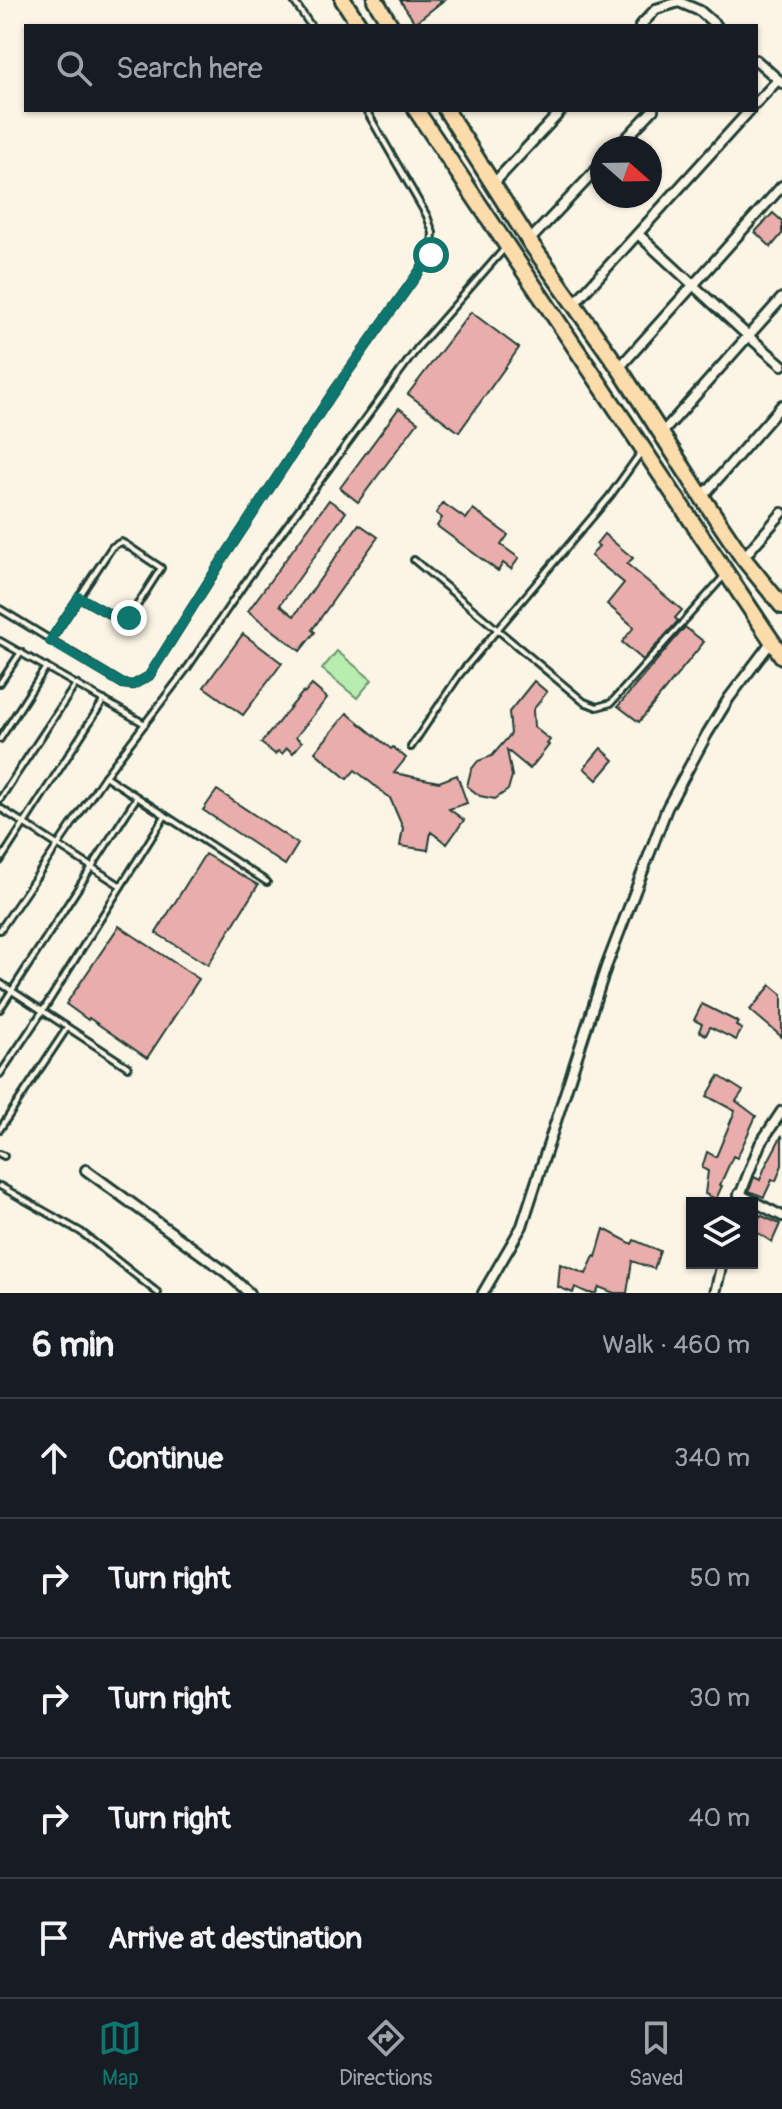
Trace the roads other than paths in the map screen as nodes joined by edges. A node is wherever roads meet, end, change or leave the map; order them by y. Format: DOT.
graph roads {
  1 [pos="293,0"];
  2 [pos="343,0"];
  3 [pos="375,0"];
  4 [pos="310,24"];
  5 [pos="359,24"];
  6 [pos="390,24"];
  7 [pos="642,24"];
  8 [pos="715,24"];
  9 [pos="758,62"];
  10 [pos="780,82"];
  11 [pos="758,101"];
  12 [pos="367,112"];
  13 [pos="417,112"];
  14 [pos="447,112"];
  15 [pos="560,112"];
  16 [pos="651,112"];
  17 [pos="748,112"];
  18 [pos="628,136"];
  19 [pos="590,177"];
  20 [pos="493,184"];
  21 [pos="782,186"];
  22 [pos="638,234"];
  23 [pos="529,241"];
  24 [pos="506,246"];
  25 [pos="694,286"];
  26 [pos="782,298"];
  27 [pos="573,305"];
  28 [pos="748,336"];
  29 [pos="782,365"];
  30 [pos="619,368"];
  31 [pos="782,405"];
  32 [pos="662,433"];
  33 [pos="643,449"];
  34 [pos="702,497"];
  35 [pos="782,513"];
  36 [pos="743,558"];
  37 [pos="414,560"];
  38 [pos="727,573"];
  39 [pos="79,597"];
  40 [pos="782,606"];
  41 [pos="0,609"];
  42 [pos="498,631"];
  43 [pos="0,641"];
  44 [pos="50,641"];
  45 [pos="772,641"];
  46 [pos="21,652"];
  47 [pos="782,656"];
  48 [pos="46,667"];
  49 [pos="0,683"];
  50 [pos="76,684"];
  51 [pos="104,700"];
  52 [pos="145,724"];
  53 [pos="0,739"];
  54 [pos="411,747"];
  55 [pos="105,776"];
  56 [pos="137,797"];
  57 [pos="0,799"];
  58 [pos="0,808"];
  59 [pos="165,816"];
  60 [pos="25,823"];
  61 [pos="58,844"];
  62 [pos="0,861"];
  63 [pos="93,866"];
  64 [pos="267,882"];
  65 [pos="121,886"];
  66 [pos="0,930"];
  67 [pos="0,983"];
  68 [pos="12,991"];
  69 [pos="0,1009"];
  70 [pos="42,1012"];
  71 [pos="67,1028"];
  72 [pos="128,1067"];
  73 [pos="0,1074"];
  74 [pos="782,1111"];
  75 [pos="772,1124"];
  76 [pos="0,1129"];
  77 [pos="782,1129"];
  78 [pos="86,1170"];
  79 [pos="0,1186"];
  80 [pos="738,1197"];
  81 [pos="758,1206"];
  82 [pos="782,1216"];
  83 [pos="721,1269"];
  84 [pos="158,1293"];
  85 [pos="249,1293"];
  86 [pos="483,1293"];
  87 [pos="715,1293"];
  1 -- 4 [label="lane"];
  2 -- 5 [label="highway"];
  3 -- 6 [label="highway"];
  7 -- 8 [label="street"];
  9 -- 10 [label="street"];
  10 -- 11 [label="street"];
  12 -- 44 [label="lane"];
  13 -- 24 [label="highway"];
  14 -- 20 [label="highway"];
  15 -- 20 [label="street"];
  16 -- 18 [label="street"];
  17 -- 22 [label="street"];
  19 -- 23 [label="street"];
  20 -- 23 [label="highway"];
  21 -- 25 [label="street"];
  22 -- 25 [label="street"];
  22 -- 27 [label="street"];
  23 -- 27 [label="highway"];
  24 -- 33 [label="highway"];
  24 -- 52 [label="lane"];
  25 -- 28 [label="street"];
  25 -- 30 [label="street"];
  26 -- 28 [label="street"];
  27 -- 30 [label="highway"];
  28 -- 29 [label="street"];
  28 -- 32 [label="street"];
  30 -- 32 [label="highway"];
  31 -- 34 [label="street"];
  32 -- 34 [label="highway"];
  33 -- 38 [label="highway"];
  33 -- 42 [label="lane"];
  34 -- 36 [label="highway"];
  35 -- 36 [label="street"];
  36 -- 40 [label="highway"];
  37 -- 42 [label="lane"];
  38 -- 42 [label="lane"];
  38 -- 45 [label="highway"];
  39 -- 39 [label="lane"];
  39 -- 44 [label="lane"];
  41 -- 44 [label="lane"];
  42 -- 54 [label="lane"];
  43 -- 46 [label="lane"];
  45 -- 47 [label="highway"];
  45 -- 86 [label="street"];
  46 -- 48 [label="lane"];
  46 -- 49 [label="lane"];
  48 -- 50 [label="lane"];
  48 -- 53 [label="lane"];
  50 -- 51 [label="lane"];
  50 -- 57 [label="lane"];
  51 -- 52 [label="lane"];
  51 -- 60 [label="lane"];
  52 -- 55 [label="lane"];
  55 -- 56 [label="lane"];
  55 -- 61 [label="lane"];
  56 -- 59 [label="lane"];
  56 -- 63 [label="lane"];
  58 -- 60 [label="lane"];
  59 -- 64 [label="lane"];
  59 -- 65 [label="lane"];
  60 -- 61 [label="lane"];
  60 -- 62 [label="lane"];
  61 -- 63 [label="lane"];
  61 -- 66 [label="lane"];
  63 -- 65 [label="lane"];
  63 -- 68 [label="lane"];
  65 -- 70 [label="lane"];
  67 -- 68 [label="lane"];
  68 -- 69 [label="lane"];
  68 -- 70 [label="lane"];
  70 -- 71 [label="lane"];
  70 -- 73 [label="lane"];
  71 -- 72 [label="lane"];
  71 -- 76 [label="lane"];
  74 -- 75 [label="street"];
  75 -- 77 [label="street"];
  75 -- 80 [label="street"];
  78 -- 85 [label="street"];
  79 -- 84 [label="lane"];
  81 -- 82 [label="street"];
  83 -- 87 [label="street"];
}
